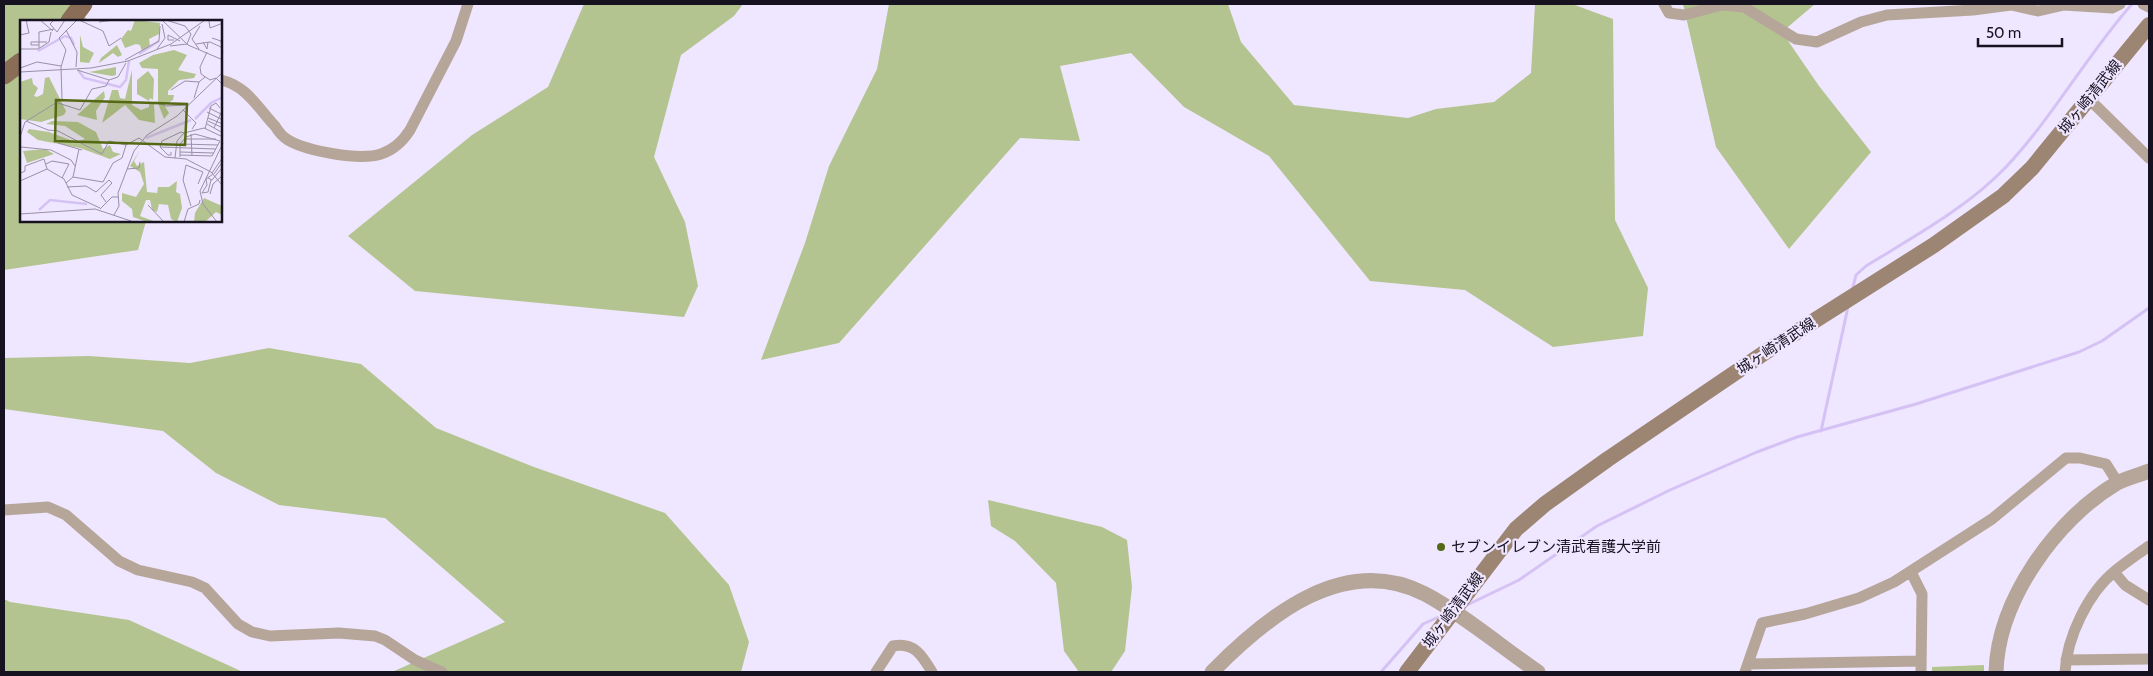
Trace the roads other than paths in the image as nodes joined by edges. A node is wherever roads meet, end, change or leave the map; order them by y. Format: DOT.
graph roads {
  1 [pos="83,4"];
  2 [pos="468,4"];
  3 [pos="1664,4"];
  4 [pos="2120,4"];
  5 [pos="2143,4"];
  6 [pos="2149,7"];
  7 [pos="71,20"];
  8 [pos="2149,25"];
  9 [pos="20,63"];
  10 [pos="4,75"];
  11 [pos="222,80"];
  12 [pos="2089,99"];
  13 [pos="2149,158"];
  14 [pos="2149,471"];
  15 [pos="2118,483"];
  16 [pos="4,510"];
  17 [pos="2149,546"];
  18 [pos="1911,572"];
  19 [pos="2114,572"];
  20 [pos="2149,600"];
  21 [pos="1455,607"];
  22 [pos="2149,659"];
  23 [pos="2066,660"];
  24 [pos="1921,667"];
  25 [pos="1747,668"];
  26 [pos="442,672"];
  27 [pos="876,672"];
  28 [pos="932,672"];
  29 [pos="1212,672"];
  30 [pos="1407,672"];
  31 [pos="1538,672"];
  32 [pos="1996,672"];
  33 [pos="2065,672"];
  1 -- 7 [label="main road"];
  2 -- 11 [label="street"];
  3 -- 4 [label="street"];
  5 -- 6 [label="street"];
  8 -- 12 [label="main road, 城ヶ崎清武線"];
  9 -- 10 [label="main road"];
  12 -- 13 [label="street"];
  12 -- 21 [label="main road, 城ヶ崎清武線"];
  14 -- 15 [label="street"];
  15 -- 18 [label="street"];
  15 -- 32 [label="street"];
  16 -- 26 [label="street"];
  17 -- 19 [label="street"];
  18 -- 24 [label="street"];
  18 -- 25 [label="street"];
  19 -- 20 [label="street"];
  19 -- 23 [label="street"];
  21 -- 29 [label="street"];
  21 -- 30 [label="main road, 城ヶ崎清武線"];
  21 -- 31 [label="street"];
  22 -- 23 [label="street"];
  23 -- 33 [label="street"];
  24 -- 25 [label="street"];
  27 -- 28 [label="street"];
}
